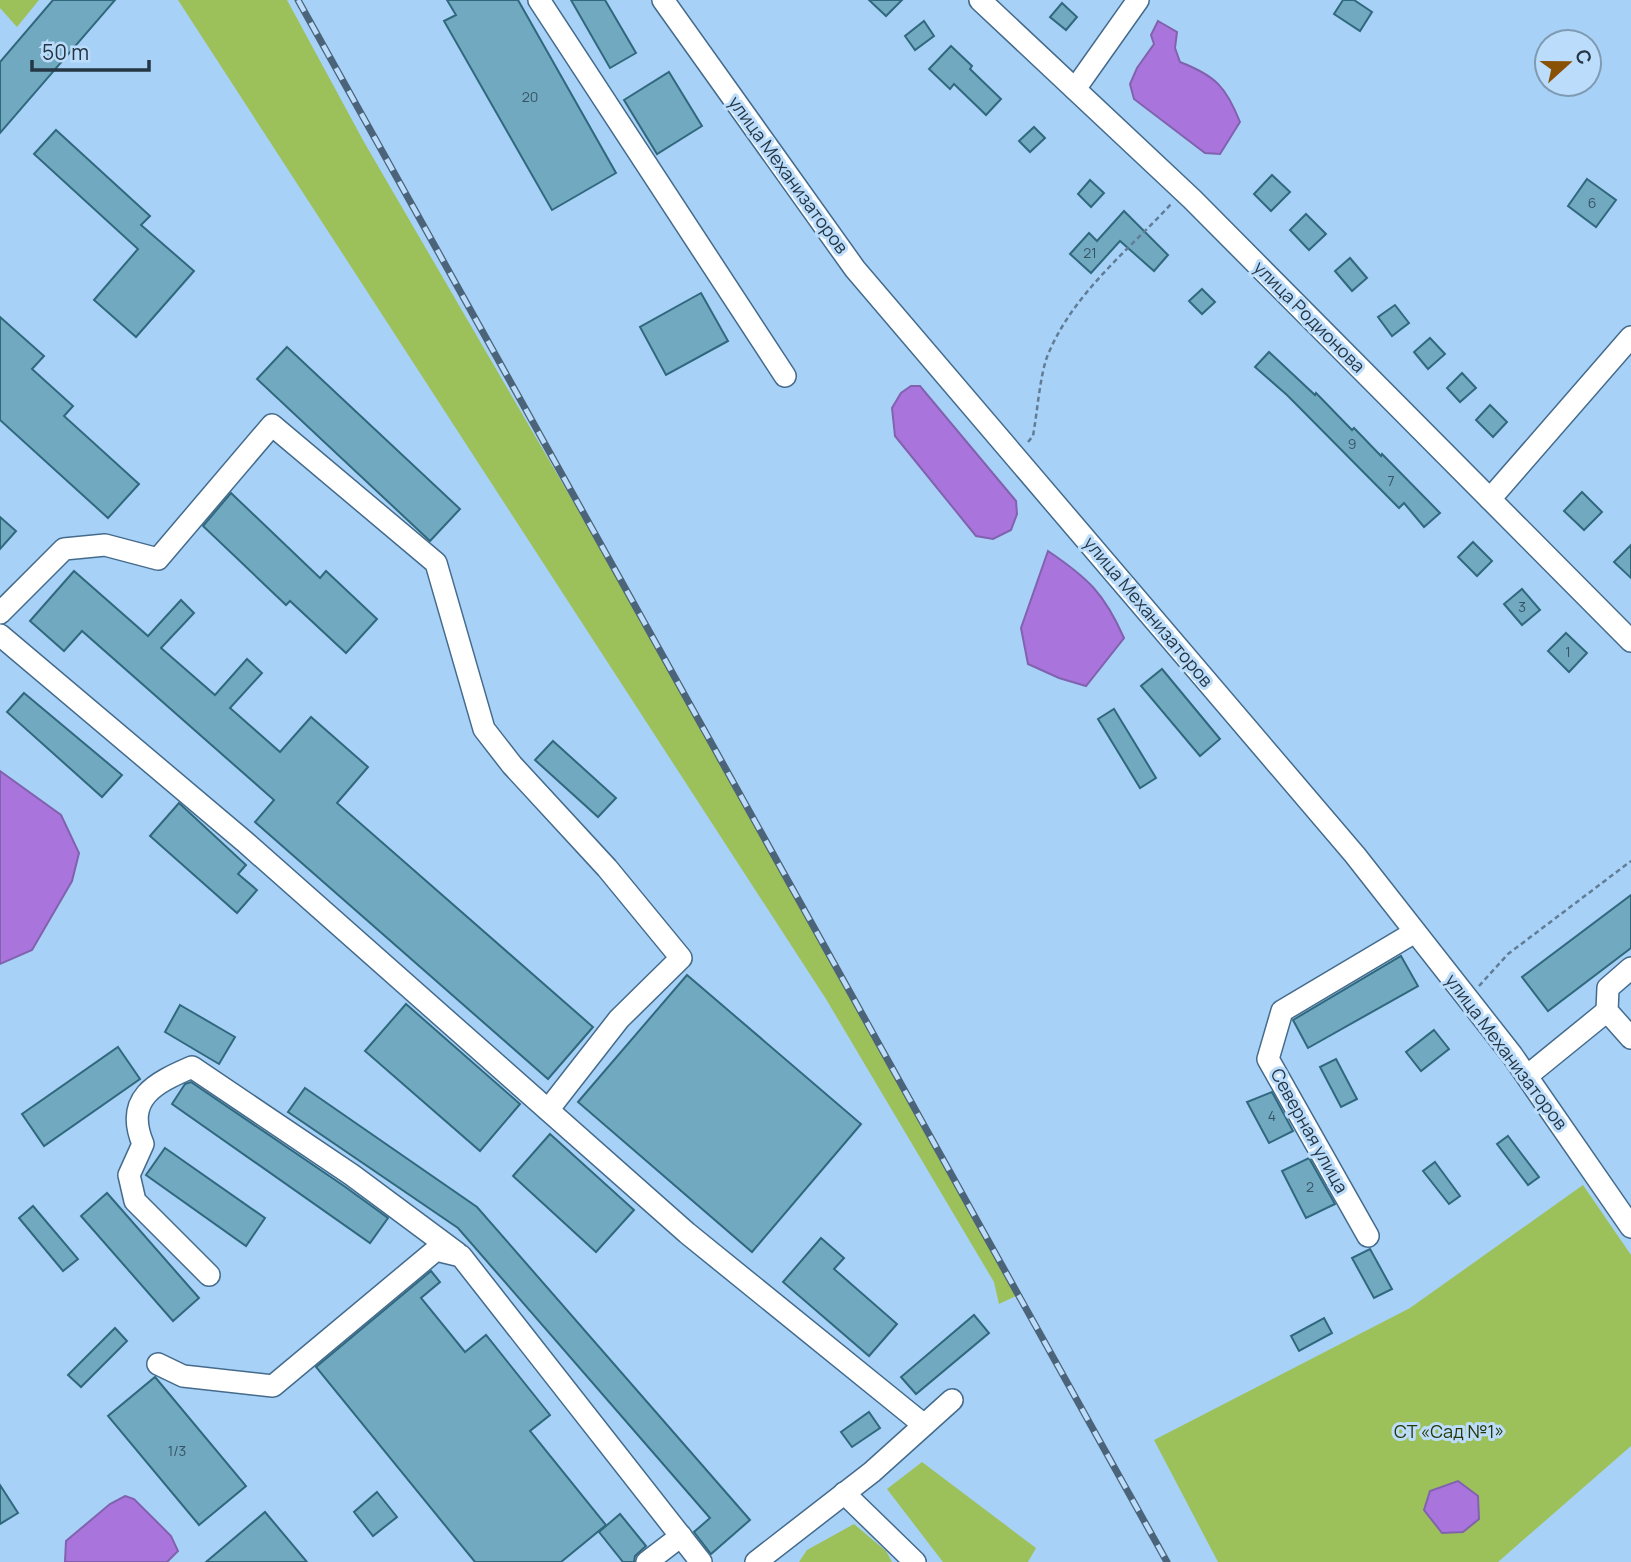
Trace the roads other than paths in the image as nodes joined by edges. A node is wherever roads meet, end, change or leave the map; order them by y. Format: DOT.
graph roads {
  1 [pos="539,0"];
  2 [pos="663,0"];
  3 [pos="980,0"];
  4 [pos="1138,0"];
  5 [pos="1075,89"];
  6 [pos="1631,337"];
  7 [pos="785,376"];
  8 [pos="1490,499"];
  9 [pos="0,613"];
  10 [pos="0,635"];
  11 [pos="1631,641"];
  12 [pos="1415,932"];
  13 [pos="1631,968"];
  14 [pos="1608,1011"];
  15 [pos="1631,1038"];
  16 [pos="1527,1076"];
  17 [pos="548,1110"];
  18 [pos="1631,1227"];
  19 [pos="1368,1236"];
  20 [pos="461,1256"];
  21 [pos="209,1275"];
  22 [pos="159,1364"];
  23 [pos="953,1400"];
  24 [pos="924,1425"];
  25 [pos="844,1493"];
  26 [pos="681,1536"];
  27 [pos="647,1562"];
  28 [pos="701,1562"];
  29 [pos="756,1562"];
  30 [pos="915,1562"];
  1 -- 7 [label="street"];
  2 -- 12 [label="street, улица Механизаторов"];
  3 -- 5 [label="street, улица Родионова"];
  4 -- 5 [label="street"];
  5 -- 8 [label="street, улица Родионова"];
  6 -- 8 [label="street"];
  8 -- 11 [label="street, улица Родионова"];
  9 -- 17 [label="street"];
  10 -- 17 [label="street"];
  12 -- 16 [label="street, улица Механизаторов"];
  12 -- 19 [label="street, Северная улица"];
  13 -- 14 [label="street"];
  14 -- 15 [label="street"];
  14 -- 16 [label="street"];
  16 -- 18 [label="street, улица Механизаторов"];
  17 -- 24 [label="street"];
  20 -- 21 [label="street"];
  20 -- 22 [label="street"];
  20 -- 26 [label="street"];
  23 -- 24 [label="street"];
  24 -- 25 [label="street"];
  25 -- 29 [label="street"];
  25 -- 30 [label="street"];
  26 -- 27 [label="street"];
  26 -- 28 [label="street"];
}
